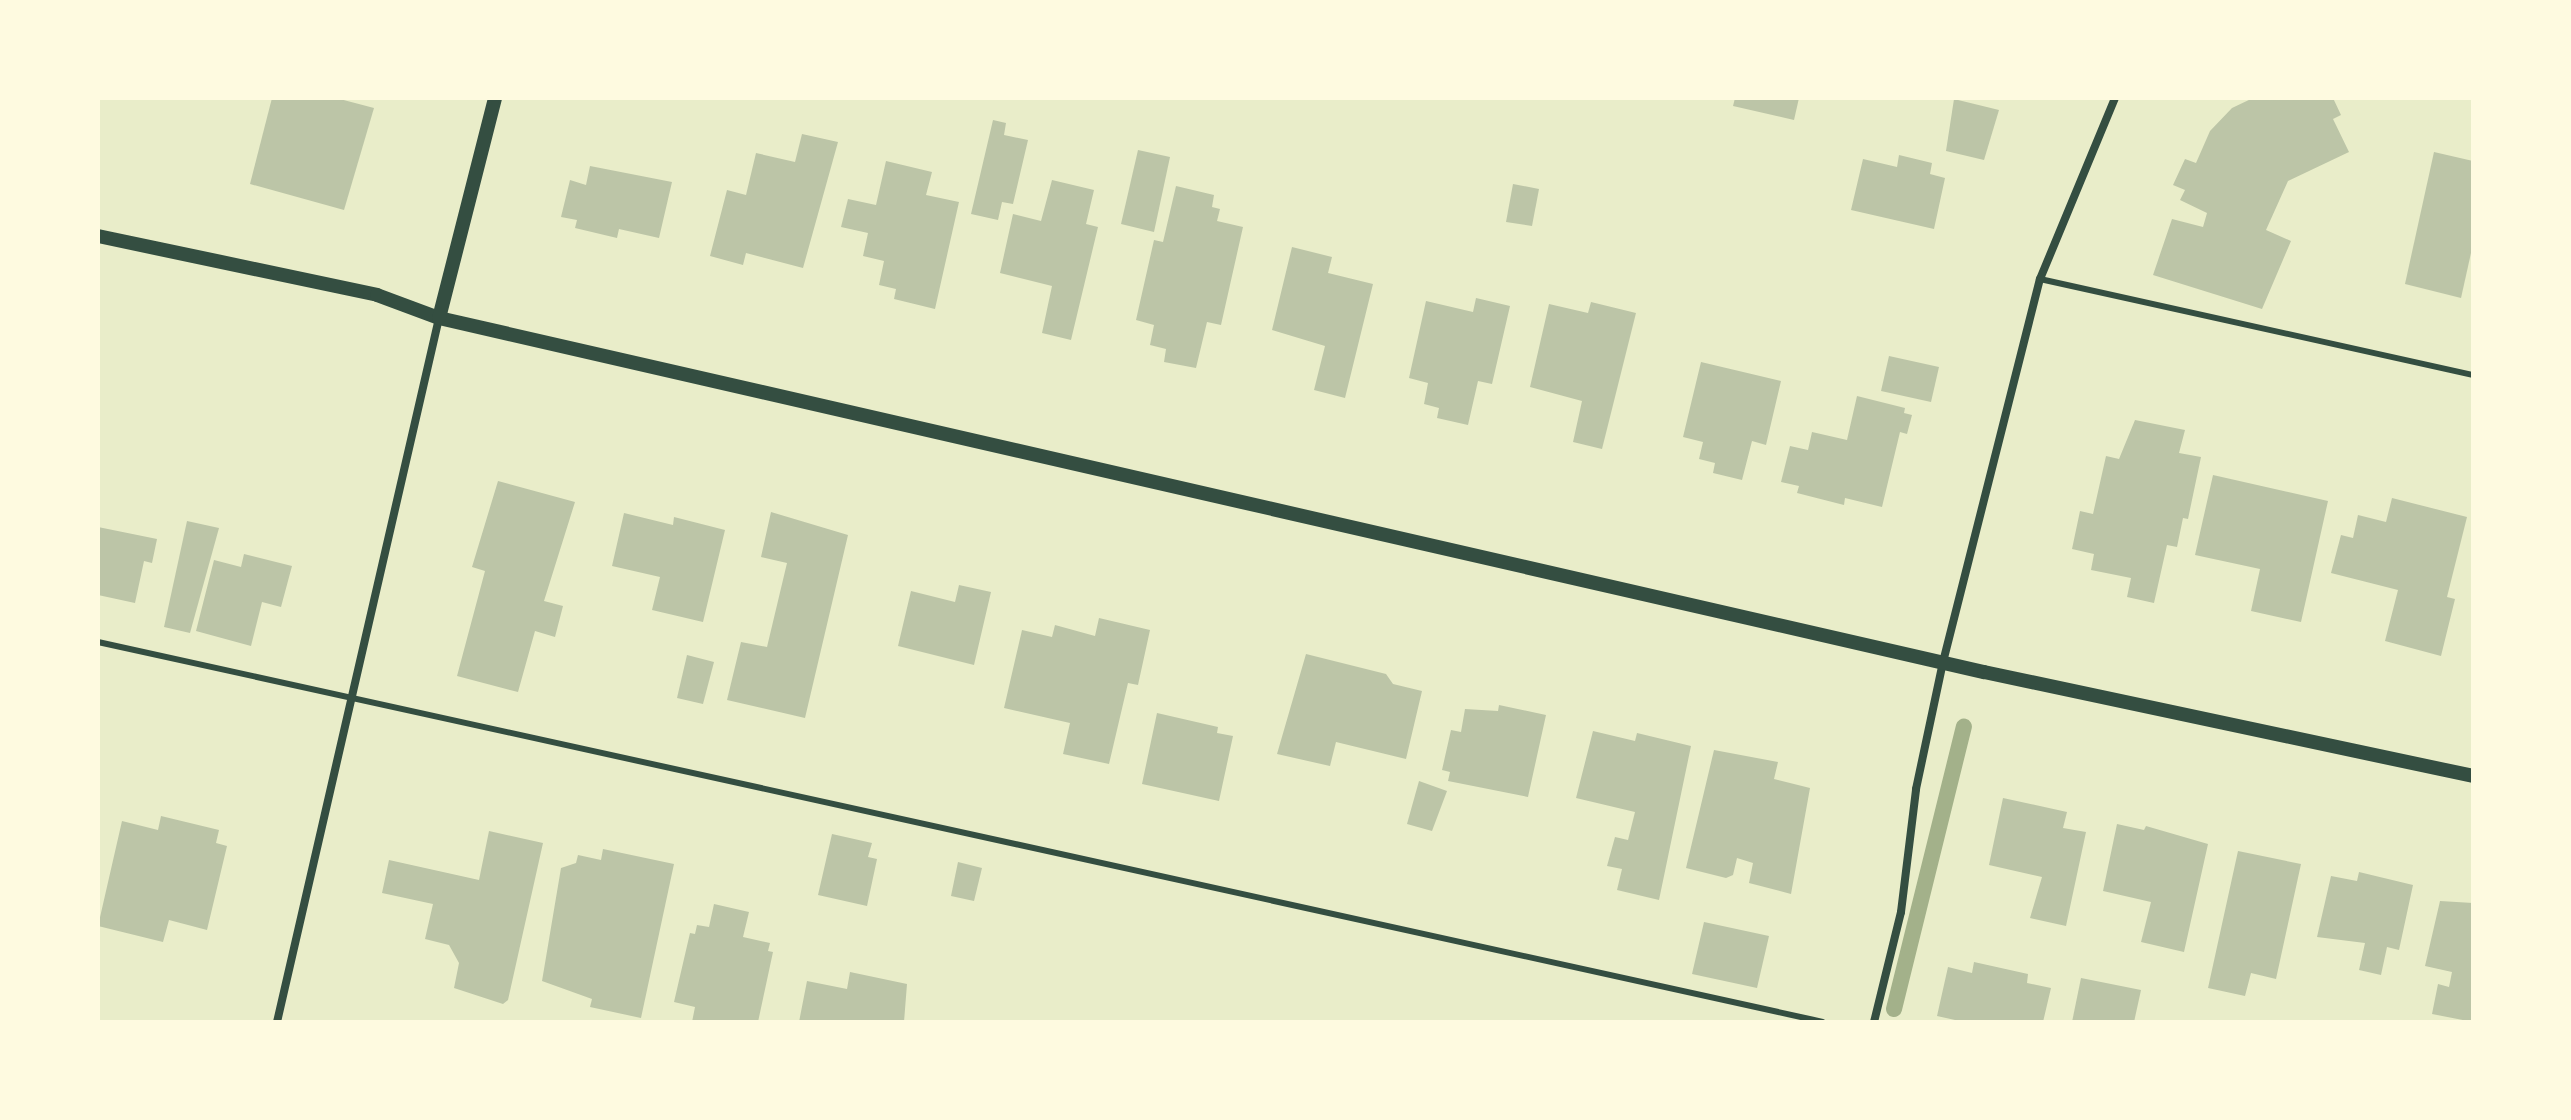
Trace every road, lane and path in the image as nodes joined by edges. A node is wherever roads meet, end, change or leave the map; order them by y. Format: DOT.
graph roads {
  1 [pos="495,98"];
  2 [pos="2115,98"];
  3 [pos="98,236"];
  4 [pos="2040,279"];
  5 [pos="439,318"];
  6 [pos="2473,375"];
  7 [pos="98,642"];
  8 [pos="1943,662"];
  9 [pos="351,700"];
  10 [pos="2473,776"];
  11 [pos="277,1022"];
  12 [pos="1823,1022"];
  13 [pos="1874,1022"];
  1 -- 5 [label="street"];
  2 -- 4 [label="street"];
  3 -- 5 [label="street"];
  4 -- 6 [label="lane"];
  4 -- 8 [label="street"];
  5 -- 8 [label="street"];
  5 -- 9 [label="street"];
  7 -- 9 [label="lane"];
  8 -- 10 [label="street"];
  8 -- 13 [label="street"];
  9 -- 11 [label="street"];
  9 -- 12 [label="lane"];
}
